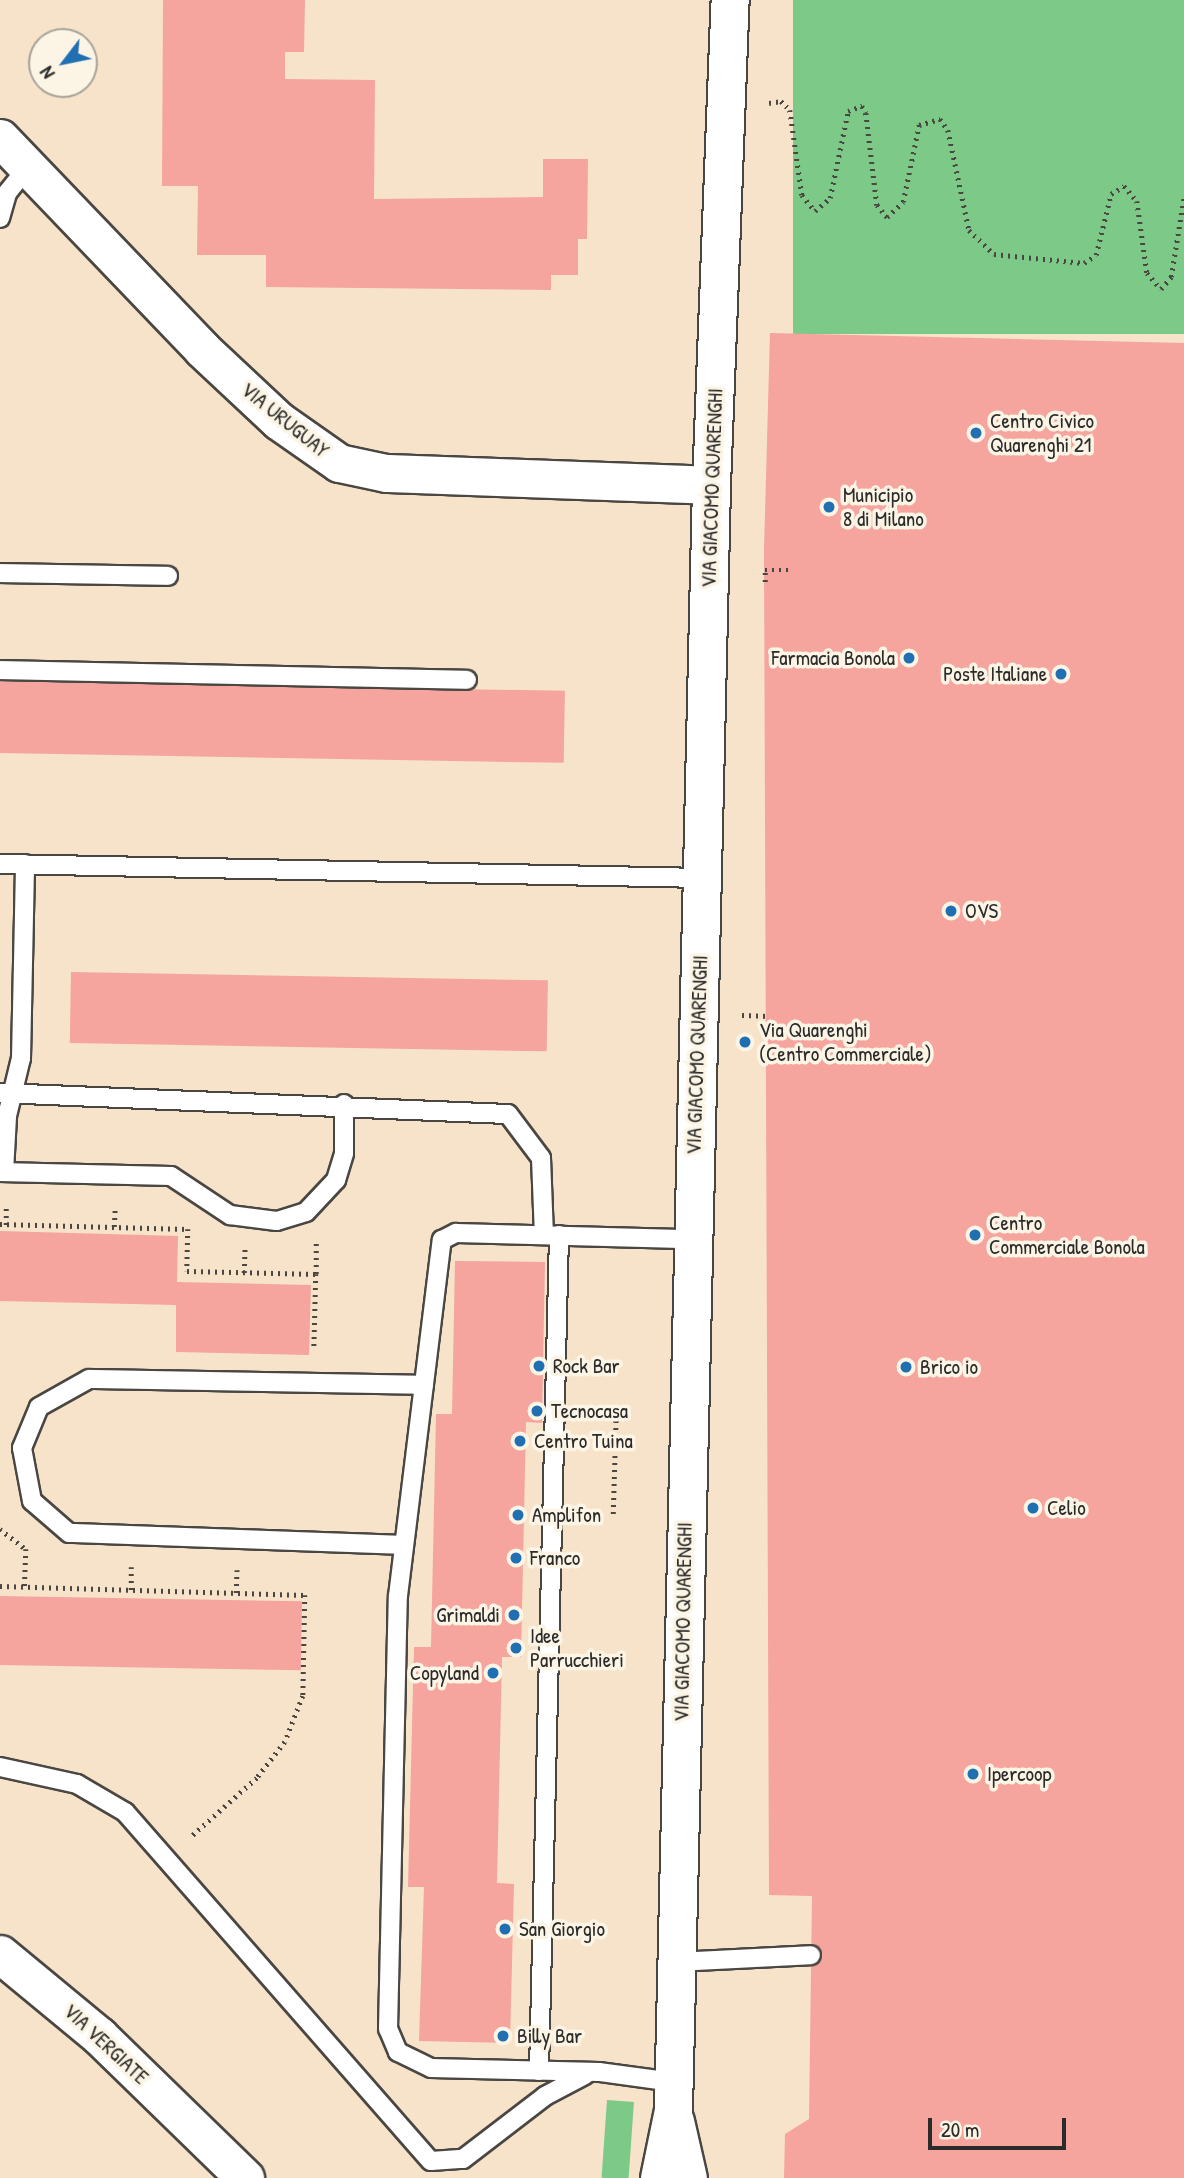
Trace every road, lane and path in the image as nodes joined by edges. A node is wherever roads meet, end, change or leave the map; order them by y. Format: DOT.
graph roads {
  1 [pos="730,0"];
  2 [pos="761,105"];
  3 [pos="0,138"];
  4 [pos="27,167"];
  5 [pos="1184,197"];
  6 [pos="0,218"];
  7 [pos="711,485"];
  8 [pos="792,570"];
  9 [pos="0,573"];
  10 [pos="168,576"];
  11 [pos="765,582"];
  12 [pos="0,670"];
  13 [pos="467,680"];
  14 [pos="0,864"];
  15 [pos="25,864"];
  16 [pos="701,878"];
  17 [pos="741,1015"];
  18 [pos="768,1016"];
  19 [pos="6,1093"];
  20 [pos="344,1104"];
  21 [pos="2,1172"];
  22 [pos="0,1224"];
  23 [pos="552,1235"];
  24 [pos="691,1239"];
  25 [pos="314,1382"];
  26 [pos="424,1385"];
  27 [pos="616,1415"];
  28 [pos="613,1514"];
  29 [pos="0,1529"];
  30 [pos="403,1545"];
  31 [pos="0,1586"];
  32 [pos="25,1587"];
  33 [pos="0,1767"];
  34 [pos="166,1858"];
  35 [pos="0,1954"];
  36 [pos="811,1955"];
  37 [pos="675,1962"];
  38 [pos="539,2071"];
  39 [pos="599,2072"];
  40 [pos="673,2096"];
  41 [pos="204,2143"];
  42 [pos="227,2178"];
  43 [pos="245,2178"];
  44 [pos="659,2178"];
  45 [pos="688,2178"];
  1 -- 7 [label="street, VIA GIACOMO QUARENGHI"];
  2 -- 5 [label="path"];
  3 -- 4 [label="street, VIA URUGUAY"];
  4 -- 6 [label="lane"];
  4 -- 7 [label="street, VIA URUGUAY"];
  7 -- 16 [label="street, VIA GIACOMO QUARENGHI"];
  8 -- 11 [label="path"];
  9 -- 10 [label="lane"];
  12 -- 13 [label="lane"];
  14 -- 15 [label="lane"];
  15 -- 16 [label="lane"];
  15 -- 19 [label="lane"];
  16 -- 24 [label="street, VIA GIACOMO QUARENGHI"];
  17 -- 18 [label="path"];
  19 -- 20 [label="lane"];
  19 -- 21 [label="lane"];
  20 -- 21 [label="lane"];
  20 -- 23 [label="lane"];
  22 -- 25 [label="path"];
  23 -- 24 [label="lane"];
  23 -- 26 [label="lane"];
  23 -- 38 [label="lane"];
  24 -- 37 [label="street, VIA GIACOMO QUARENGHI"];
  25 -- 26 [label="lane"];
  25 -- 30 [label="lane"];
  26 -- 30 [label="lane"];
  27 -- 28 [label="path"];
  29 -- 32 [label="path"];
  30 -- 38 [label="lane"];
  31 -- 32 [label="path"];
  32 -- 34 [label="path"];
  33 -- 34 [label="lane"];
  34 -- 39 [label="lane"];
  35 -- 41 [label="street, VIA VERGIATE"];
  36 -- 37 [label="lane"];
  37 -- 40 [label="street, VIA GIACOMO QUARENGHI"];
  38 -- 39 [label="lane"];
  39 -- 40 [label="lane"];
  40 -- 44 [label="street, VIA GIACOMO QUARENGHI"];
  40 -- 45 [label="street, VIA GIACOMO QUARENGHI"];
  41 -- 42 [label="street, VIA VERGIATE"];
  41 -- 43 [label="street, VIA VERGIATE"];
}
